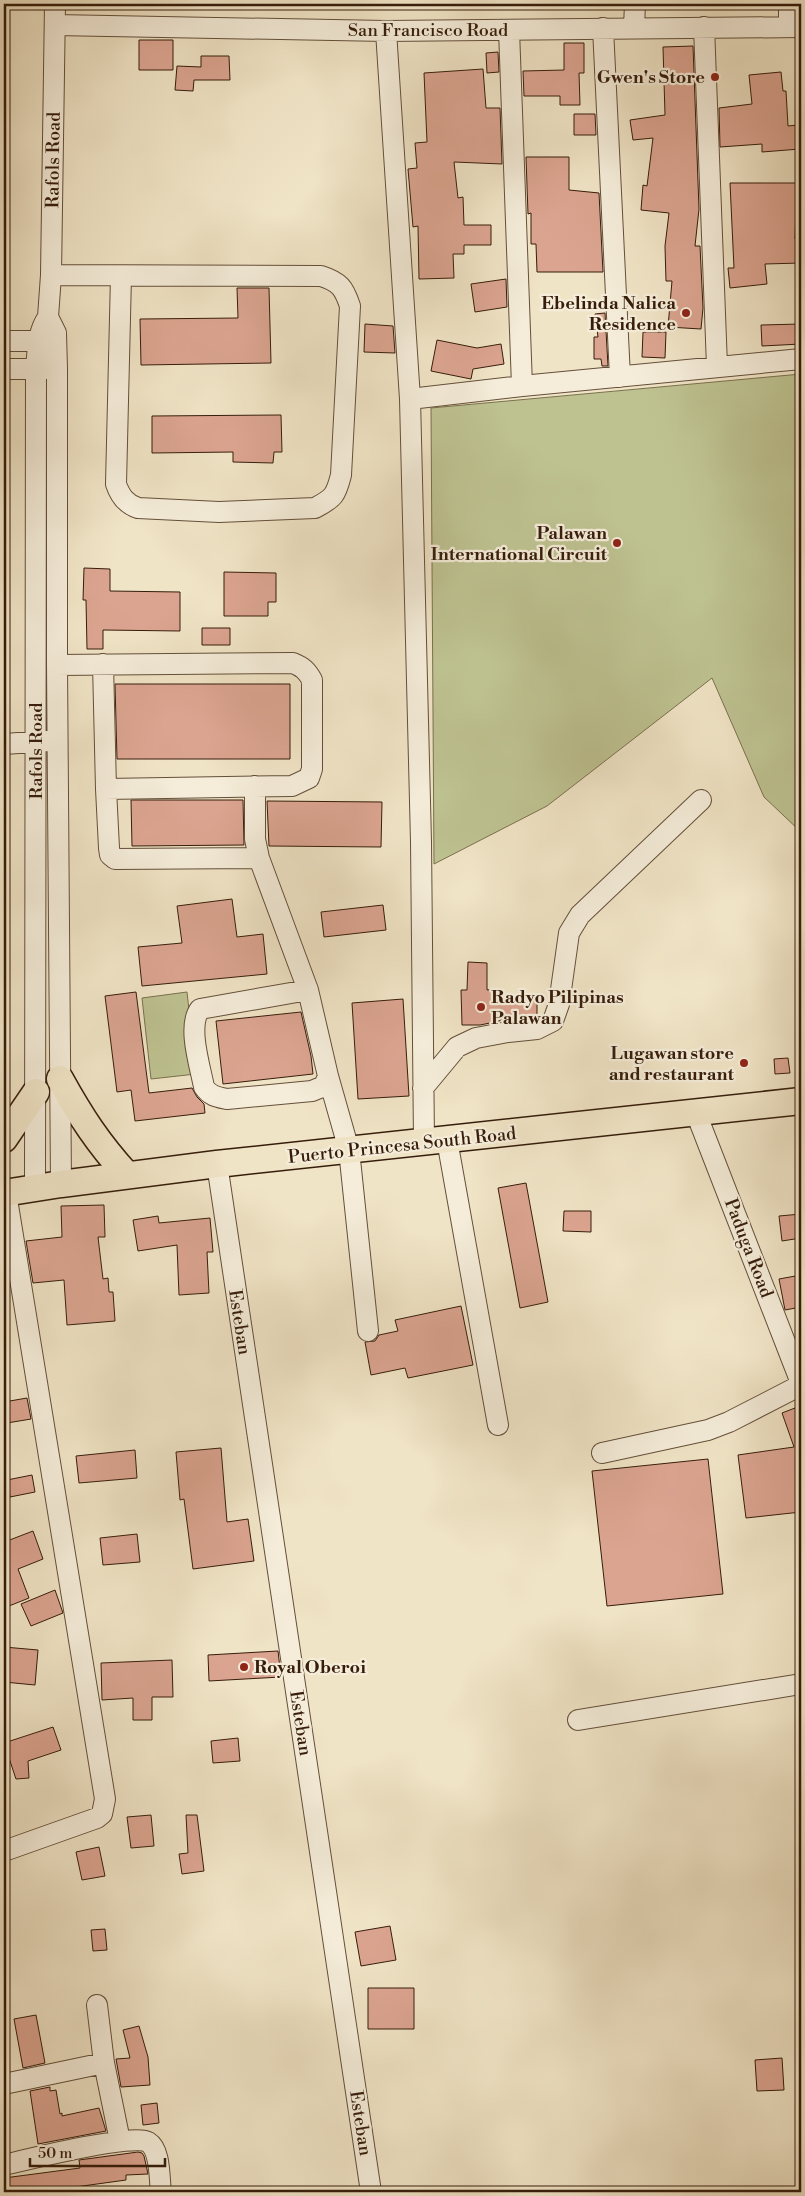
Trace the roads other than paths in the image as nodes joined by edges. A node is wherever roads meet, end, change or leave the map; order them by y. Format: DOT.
graph roads {
  1 [pos="55,4"];
  2 [pos="635,4"];
  3 [pos="789,4"];
  4 [pos="55,25"];
  5 [pos="634,27"];
  6 [pos="704,27"];
  7 [pos="795,27"];
  8 [pos="603,28"];
  9 [pos="510,30"];
  10 [pos="386,31"];
  11 [pos="51,275"];
  12 [pos="121,276"];
  13 [pos="47,341"];
  14 [pos="4,342"];
  15 [pos="801,359"];
  16 [pos="717,366"];
  17 [pos="36,368"];
  18 [pos="4,369"];
  19 [pos="57,369"];
  20 [pos="620,377"];
  21 [pos="522,386"];
  22 [pos="410,399"];
  23 [pos="103,664"];
  24 [pos="57,665"];
  25 [pos="58,740"];
  26 [pos="36,742"];
  27 [pos="4,744"];
  28 [pos="255,786"];
  29 [pos="106,789"];
  30 [pos="701,800"];
  31 [pos="259,858"];
  32 [pos="308,990"];
  33 [pos="328,1076"];
  34 [pos="60,1079"];
  35 [pos="423,1088"];
  36 [pos="36,1092"];
  37 [pos="801,1101"];
  38 [pos="696,1113"];
  39 [pos="4,1139"];
  40 [pos="435,1141"];
  41 [pos="349,1150"];
  42 [pos="217,1164"];
  43 [pos="128,1175"];
  44 [pos="61,1184"];
  45 [pos="35,1188"];
  46 [pos="5,1193"];
  47 [pos="368,1332"];
  48 [pos="801,1384"];
  49 [pos="498,1425"];
  50 [pos="602,1453"];
  51 [pos="801,1684"];
  52 [pos="578,1720"];
  53 [pos="4,1851"];
  54 [pos="97,2005"];
  55 [pos="104,2063"];
  56 [pos="4,2084"];
  57 [pos="120,2141"];
  58 [pos="4,2165"];
  59 [pos="161,2192"];
  60 [pos="371,2192"];
  1 -- 4 [label="street, Rafols Road"];
  2 -- 5 [label="street"];
  3 -- 7 [label="street"];
  4 -- 10 [label="street, San Francisco Road"];
  4 -- 11 [label="street, Rafols Road"];
  5 -- 6 [label="street, San Francisco Road"];
  5 -- 8 [label="street, San Francisco Road"];
  6 -- 7 [label="street, San Francisco Road"];
  6 -- 16 [label="street"];
  8 -- 9 [label="street, San Francisco Road"];
  8 -- 20 [label="street"];
  9 -- 10 [label="street, San Francisco Road"];
  9 -- 21 [label="street"];
  10 -- 22 [label="street"];
  11 -- 12 [label="street"];
  11 -- 13 [label="street, Rafols Road"];
  12 -- 12 [label="street"];
  13 -- 14 [label="street"];
  13 -- 17 [label="street, Rafols Road"];
  13 -- 19 [label="street, Rafols Road"];
  15 -- 16 [label="street"];
  16 -- 20 [label="street"];
  17 -- 18 [label="street"];
  17 -- 19 [label="street"];
  17 -- 26 [label="street, Rafols Road"];
  19 -- 24 [label="street, Rafols Road"];
  20 -- 21 [label="street"];
  21 -- 22 [label="street"];
  22 -- 35 [label="street"];
  23 -- 24 [label="street"];
  23 -- 28 [label="street"];
  23 -- 29 [label="street"];
  24 -- 25 [label="street, Rafols Road"];
  25 -- 26 [label="street"];
  25 -- 34 [label="street, Rafols Road"];
  26 -- 27 [label="street"];
  26 -- 36 [label="street, Rafols Road"];
  28 -- 29 [label="street"];
  28 -- 31 [label="street"];
  29 -- 31 [label="street"];
  30 -- 35 [label="street"];
  31 -- 32 [label="street"];
  32 -- 33 [label="street"];
  32 -- 33 [label="street"];
  33 -- 41 [label="street"];
  34 -- 43 [label="main road"];
  34 -- 44 [label="street, Rafols Road"];
  35 -- 40 [label="street"];
  36 -- 39 [label="main road"];
  36 -- 45 [label="street, Rafols Road"];
  37 -- 38 [label="main road, Puerto Princesa South Road"];
  38 -- 40 [label="main road, Puerto Princesa South Road"];
  38 -- 48 [label="street, Paduga Road"];
  40 -- 41 [label="main road, Puerto Princesa South Road"];
  40 -- 49 [label="street"];
  41 -- 42 [label="main road, Puerto Princesa South Road"];
  41 -- 47 [label="street"];
  42 -- 43 [label="main road, Puerto Princesa South Road"];
  42 -- 60 [label="street, Esteban"];
  43 -- 44 [label="main road, Puerto Princesa South Road"];
  44 -- 45 [label="main road, Puerto Princesa South Road"];
  45 -- 46 [label="main road, Puerto Princesa South Road"];
  46 -- 53 [label="street"];
  48 -- 50 [label="street"];
  51 -- 52 [label="street"];
  54 -- 55 [label="street"];
  55 -- 56 [label="street"];
  55 -- 57 [label="street"];
  57 -- 58 [label="street"];
  57 -- 59 [label="street"];
}
